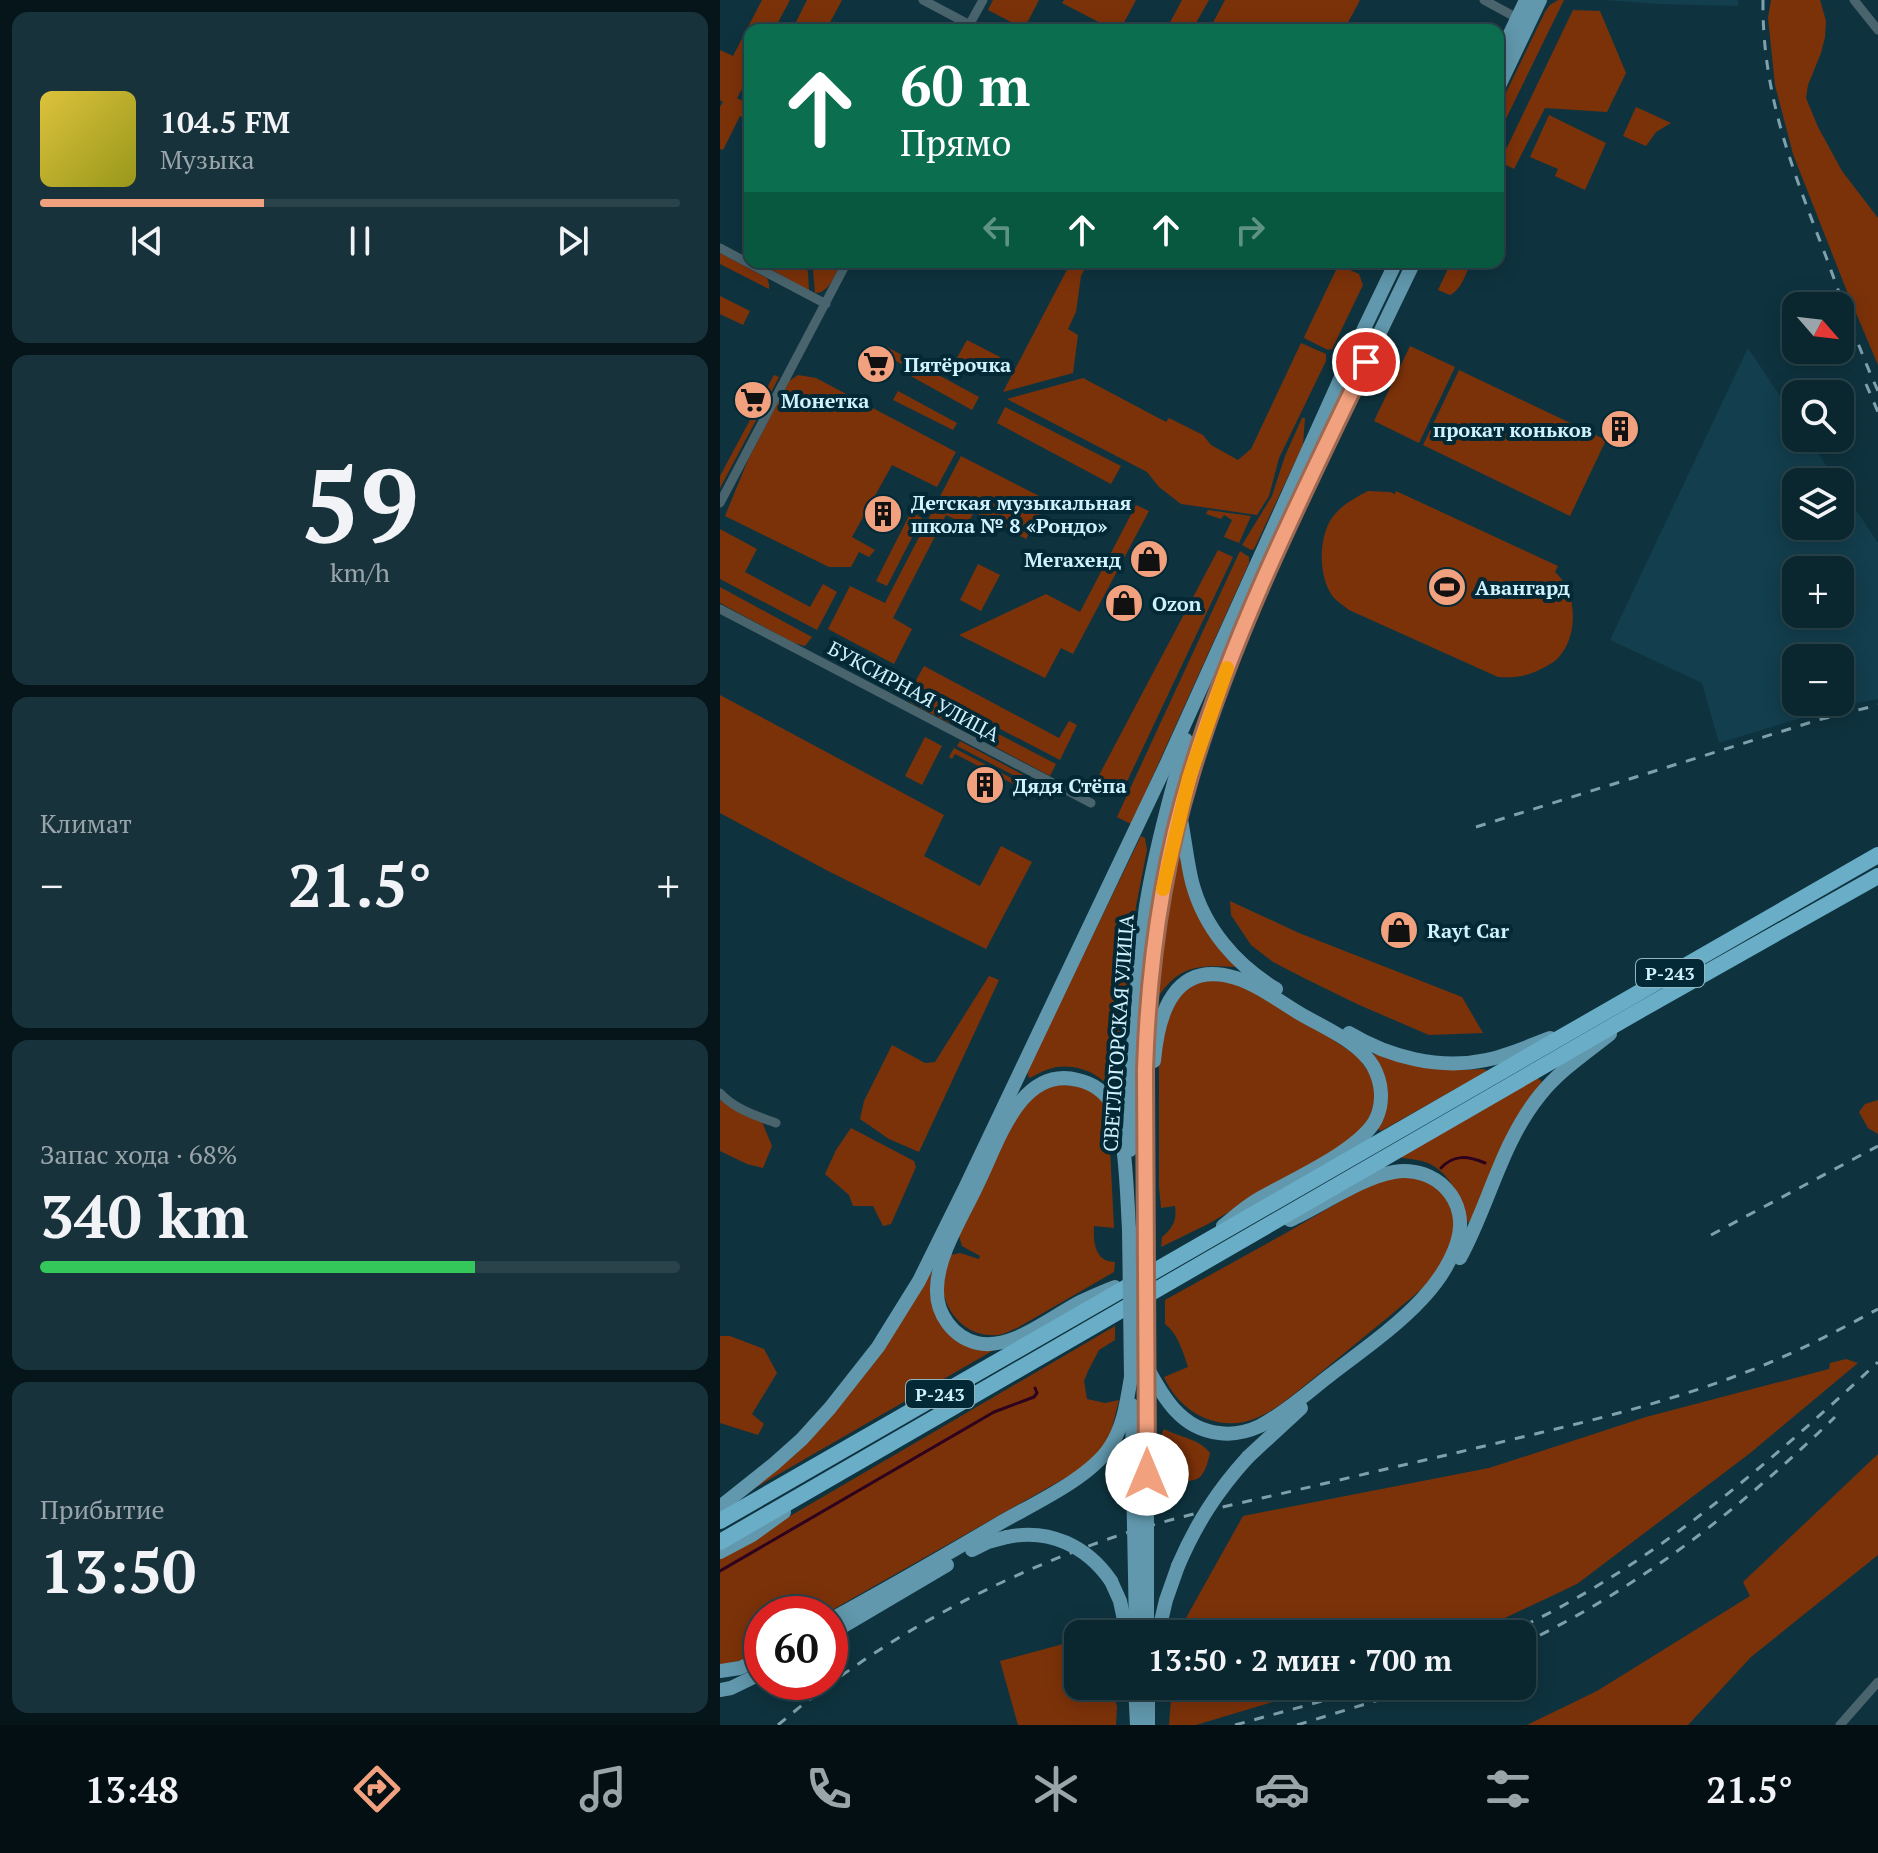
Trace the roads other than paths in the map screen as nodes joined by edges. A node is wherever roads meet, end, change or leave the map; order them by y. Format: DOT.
graph roads {
  1 [pos="923,0"];
  2 [pos="983,0"];
  3 [pos="1484,0"];
  4 [pos="1526,0"];
  5 [pos="1540,0"];
  6 [pos="1854,0"];
  7 [pos="1517,18"];
  8 [pos="963,24"];
  9 [pos="970,24"];
  10 [pos="1878,30"];
  11 [pos="1504,46"];
  12 [pos="1504,75"];
  13 [pos="720,248"];
  14 [pos="744,261"];
  15 [pos="758,268"];
  16 [pos="844,268"];
  17 [pos="1393,268"];
  18 [pos="1411,268"];
  19 [pos="826,304"];
  20 [pos="720,503"];
  21 [pos="720,609"];
  22 [pos="1234,613"];
  23 [pos="1091,803"];
  24 [pos="1180,814"];
  25 [pos="1878,855"];
  26 [pos="1878,876"];
  27 [pos="1637,1012"];
  28 [pos="1566,1033"];
  29 [pos="720,1093"];
  30 [pos="776,1123"];
  31 [pos="1144,1161"];
  32 [pos="1129,1229"];
  33 [pos="1249,1237"];
  34 [pos="1201,1243"];
  35 [pos="1159,1267"];
  36 [pos="1147,1367"];
  37 [pos="1131,1377"];
  38 [pos="857,1462"];
  39 [pos="1140,1475"];
  40 [pos="720,1507"];
  41 [pos="720,1521"];
  42 [pos="720,1542"];
  43 [pos="720,1552"];
  44 [pos="1141,1573"];
  45 [pos="848,1610"];
  46 [pos="1124,1620"];
  47 [pos="1137,1620"];
  48 [pos="1146,1620"];
  49 [pos="1161,1620"];
  50 [pos="848,1623"];
  51 [pos="744,1666"];
  52 [pos="720,1671"];
  53 [pos="744,1682"];
  54 [pos="1878,1682"];
  55 [pos="720,1690"];
  56 [pos="1144,1700"];
  57 [pos="1146,1700"];
  58 [pos="1137,1725"];
  59 [pos="1148,1725"];
  60 [pos="1840,1725"];
  1 -- 8 [label="street"];
  2 -- 9 [label="street"];
  3 -- 7 [label="street"];
  4 -- 7 [label="main road"];
  5 -- 12 [label="main road"];
  6 -- 10 [label="street"];
  7 -- 11 [label="main road"];
  13 -- 14 [label="street"];
  15 -- 19 [label="street"];
  16 -- 19 [label="street"];
  17 -- 22 [label="main road"];
  18 -- 24 [label="main road, СВЕТЛОГОРСКАЯ УЛИЦА"];
  19 -- 20 [label="street"];
  21 -- 23 [label="street, БУКСИРНАЯ УЛИЦА"];
  22 -- 32 [label="main road, СВЕТЛОГОРСКАЯ УЛИЦА"];
  22 -- 40 [label="main road"];
  24 -- 28 [label="main road"];
  24 -- 31 [label="main road, СВЕТЛОГОРСКАЯ УЛИЦА"];
  25 -- 28 [label="highway, Р-243"];
  26 -- 27 [label="highway, Р-243"];
  27 -- 33 [label="highway, Р-243"];
  27 -- 49 [label="main road, bridge"];
  28 -- 34 [label="highway, Р-243"];
  29 -- 30 [label="street"];
  31 -- 34 [label="main road"];
  31 -- 36 [label="main road, СВЕТЛОГОРСКАЯ УЛИЦА, bridge"];
  32 -- 35 [label="main road"];
  32 -- 37 [label="main road, bridge"];
  33 -- 36 [label="main road"];
  33 -- 38 [label="highway, Р-243"];
  34 -- 35 [label="highway, Р-243"];
  35 -- 41 [label="highway, Р-243"];
  36 -- 39 [label="main road"];
  37 -- 39 [label="main road"];
  37 -- 45 [label="main road"];
  38 -- 42 [label="highway, Р-243"];
  38 -- 43 [label="main road"];
  39 -- 44 [label="main road, bridge"];
  44 -- 47 [label="main road"];
  44 -- 48 [label="main road"];
  46 -- 50 [label="main road, bridge"];
  51 -- 52 [label="main road"];
  53 -- 55 [label="main road"];
  54 -- 60 [label="street"];
  56 -- 58 [label="main road"];
  57 -- 59 [label="main road"];
}
